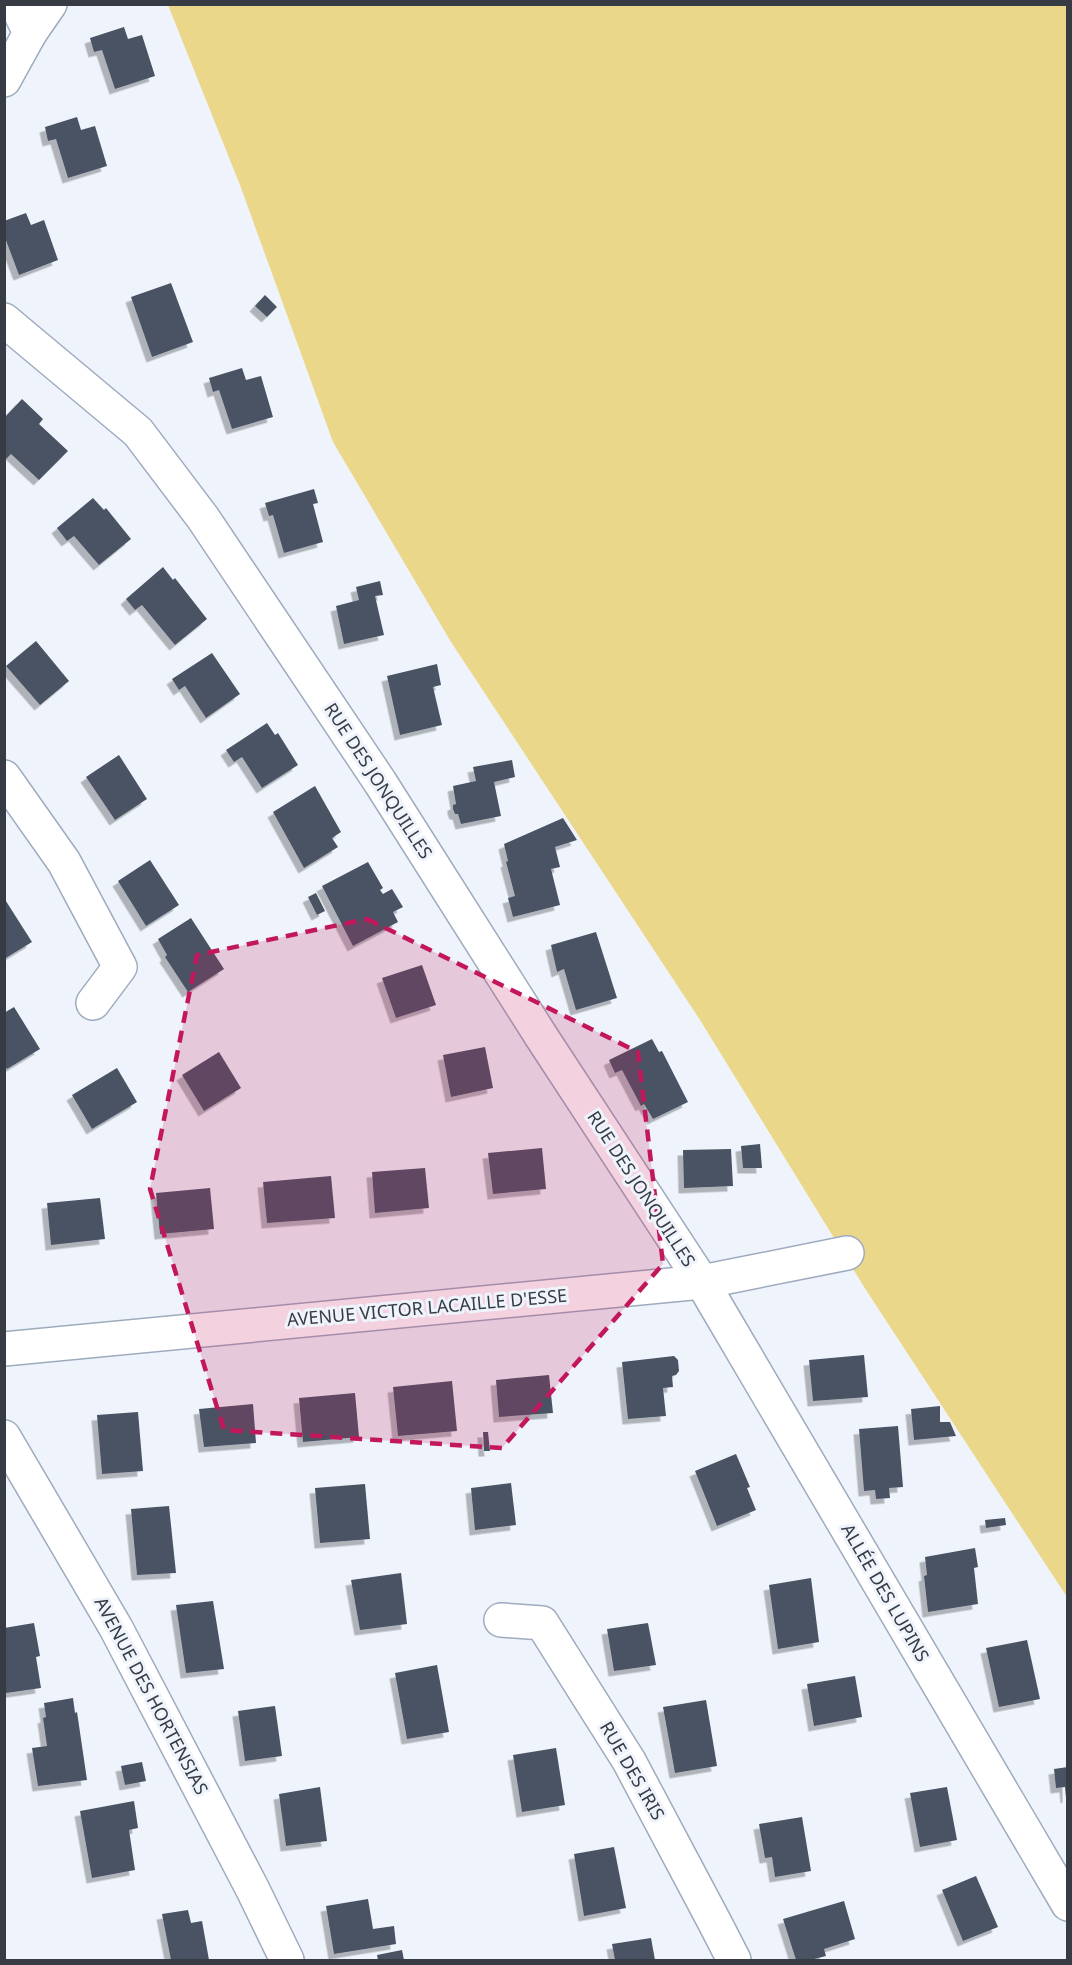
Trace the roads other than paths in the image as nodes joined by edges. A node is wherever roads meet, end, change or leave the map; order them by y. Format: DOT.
graph roads {
  1 [pos="16,4"];
  2 [pos="50,4"];
  3 [pos="30,33"];
  4 [pos="4,80"];
  5 [pos="4,320"];
  6 [pos="4,777"];
  7 [pos="93,1003"];
  8 [pos="847,1253"];
  9 [pos="702,1282"];
  10 [pos="4,1348"];
  11 [pos="4,1437"];
  12 [pos="501,1620"];
  13 [pos="1068,1904"];
  14 [pos="287,1960"];
  15 [pos="734,1960"];
  1 -- 3 [label="street"];
  2 -- 3 [label="street"];
  3 -- 4 [label="street"];
  5 -- 9 [label="street, RUE DES JONQUILLES"];
  6 -- 7 [label="street"];
  8 -- 9 [label="street, AVENUE VICTOR LACAILLE D'ESSE"];
  9 -- 10 [label="street, AVENUE VICTOR LACAILLE D'ESSE"];
  9 -- 13 [label="street, ALLÉE DES LUPINS"];
  11 -- 14 [label="street, AVENUE DES HORTENSIAS"];
  12 -- 15 [label="street, RUE DES IRIS"];
}
